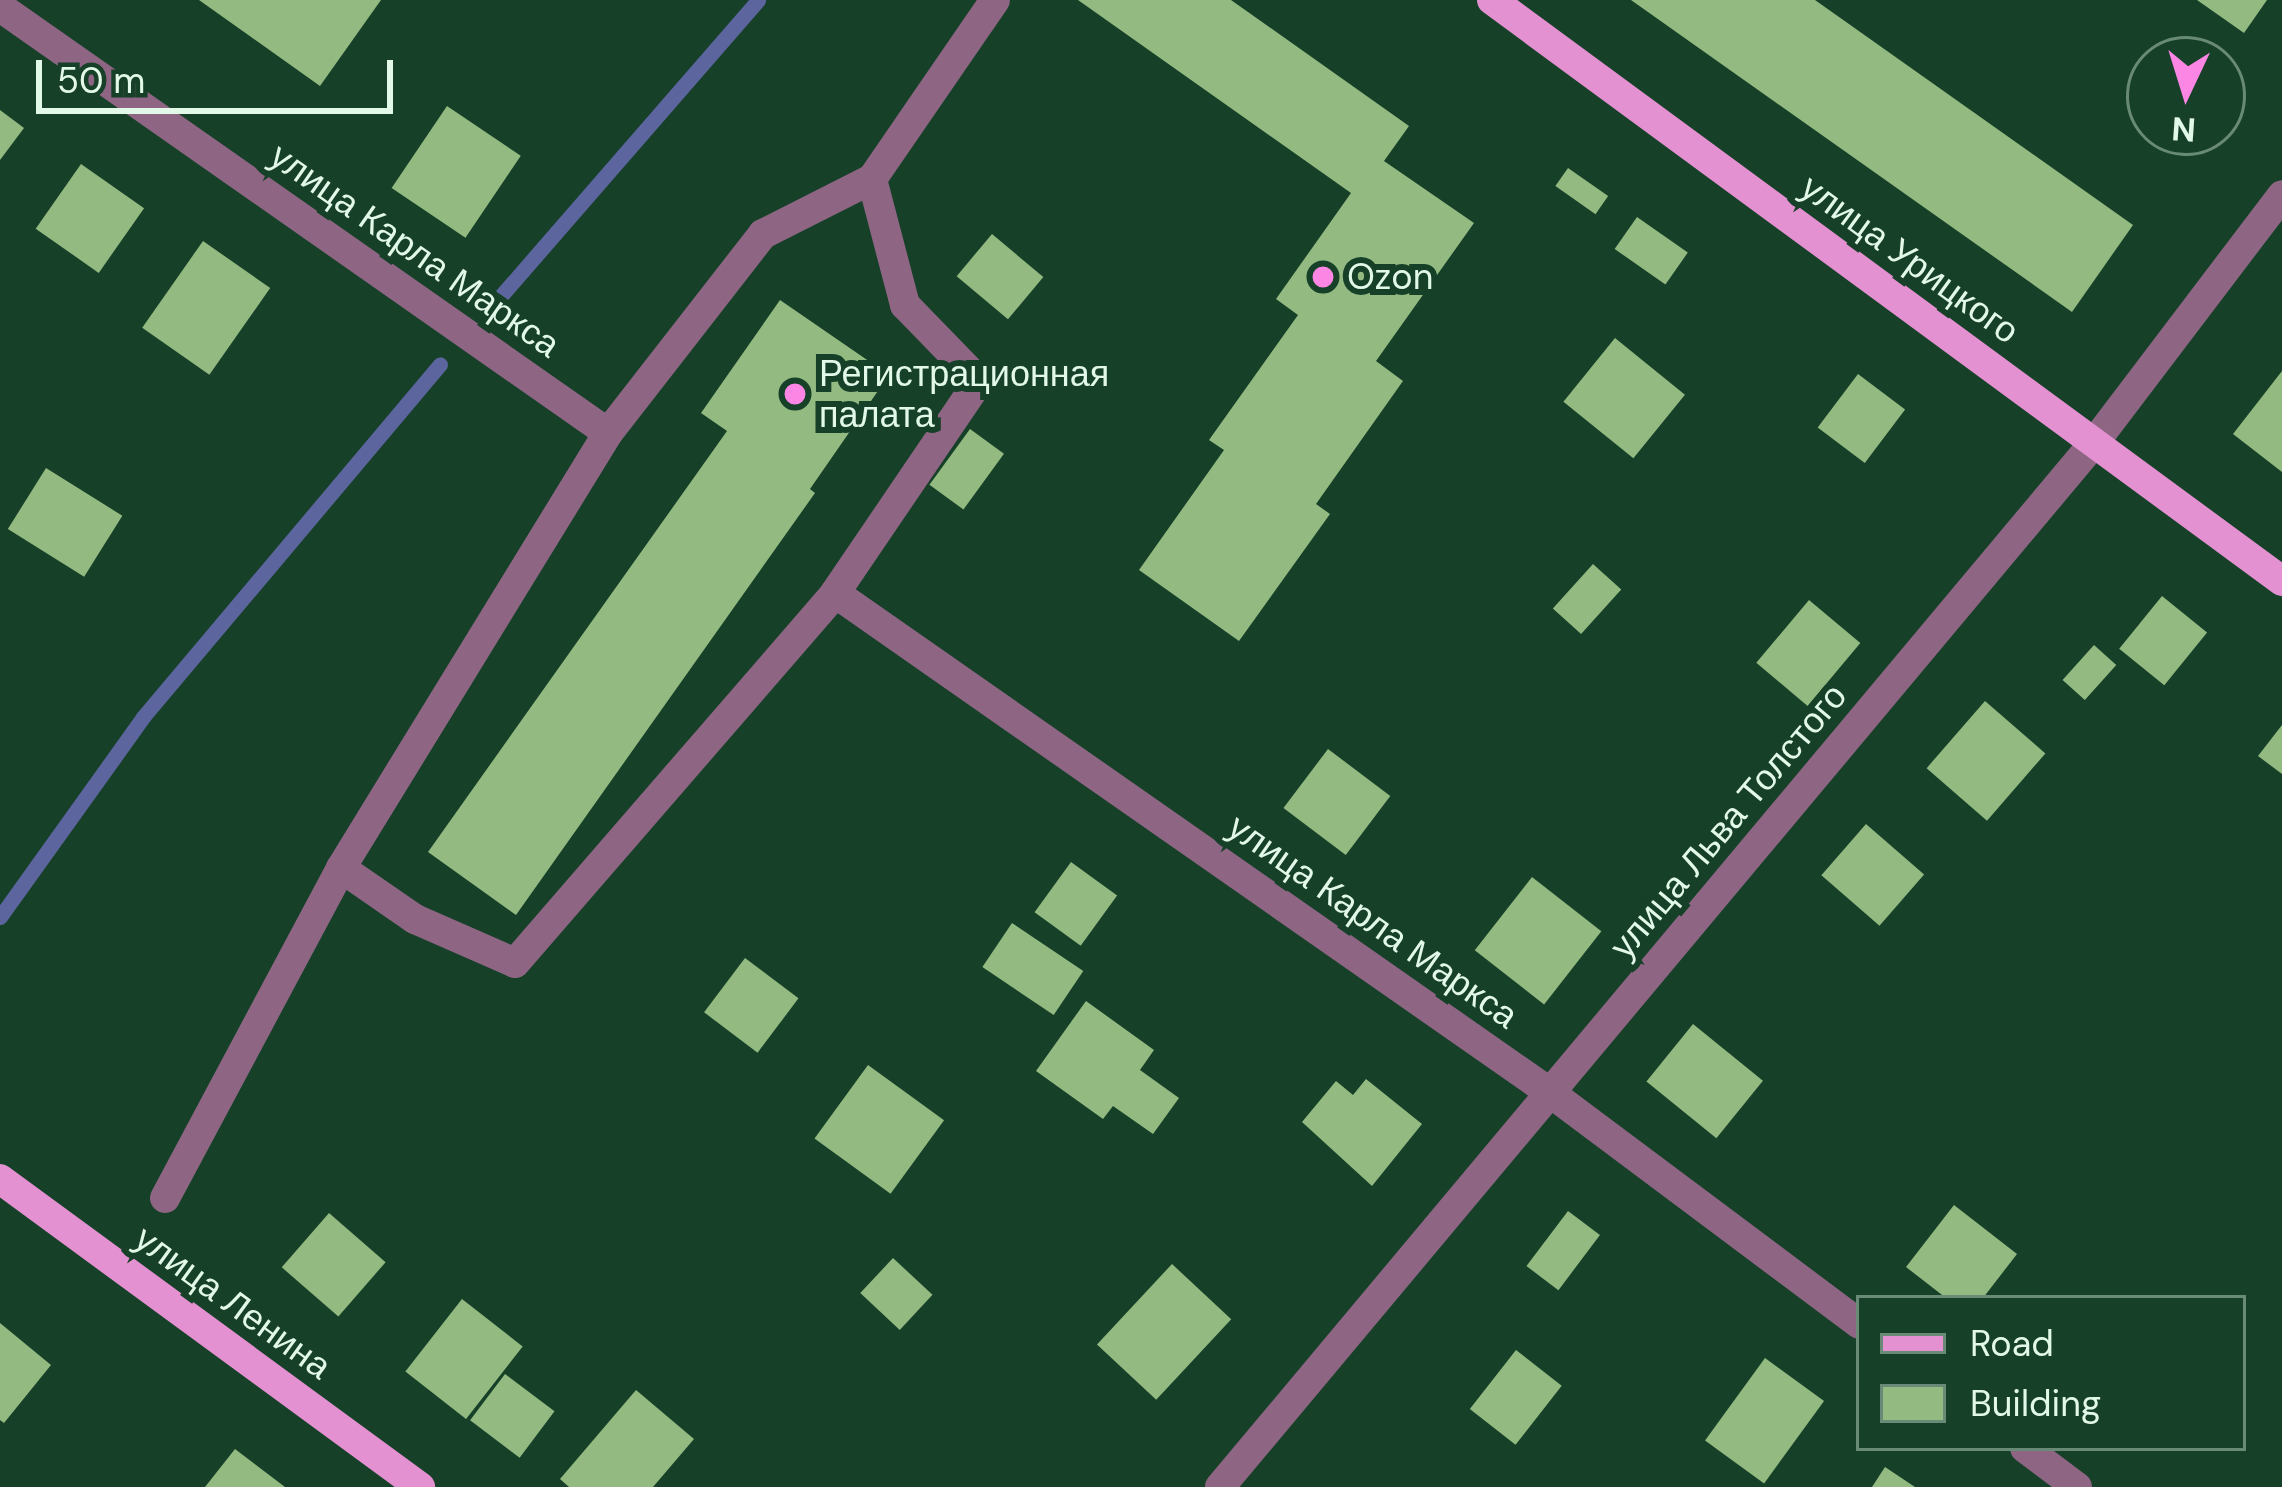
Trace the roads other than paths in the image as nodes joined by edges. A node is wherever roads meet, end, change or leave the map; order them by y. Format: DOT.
graph roads {
  1 [pos="995,0"];
  2 [pos="1492,0"];
  3 [pos="0,8"];
  4 [pos="872,179"];
  5 [pos="2282,195"];
  6 [pos="608,434"];
  7 [pos="2094,443"];
  8 [pos="2282,581"];
  9 [pos="836,592"];
  10 [pos="340,868"];
  11 [pos="1552,1094"];
  12 [pos="0,1179"];
  13 [pos="165,1198"];
  14 [pos="1856,1322"];
  15 [pos="2029,1451"];
  16 [pos="420,1487"];
  17 [pos="1220,1487"];
  18 [pos="2077,1487"];
  1 -- 4 [label="street"];
  2 -- 7 [label="main road, улица Урицкого"];
  3 -- 6 [label="street, улица Карла Маркса"];
  4 -- 6 [label="street"];
  4 -- 9 [label="street"];
  5 -- 7 [label="street, улица Льва Толстого"];
  6 -- 10 [label="street"];
  7 -- 8 [label="main road, улица Урицкого"];
  7 -- 11 [label="street, улица Льва Толстого"];
  9 -- 10 [label="street"];
  9 -- 11 [label="street, улица Карла Маркса"];
  10 -- 13 [label="street"];
  11 -- 14 [label="street, улица Карла Маркса"];
  11 -- 17 [label="street, улица Льва Толстого"];
  12 -- 16 [label="main road, улица Ленина"];
  15 -- 18 [label="street"];
}
